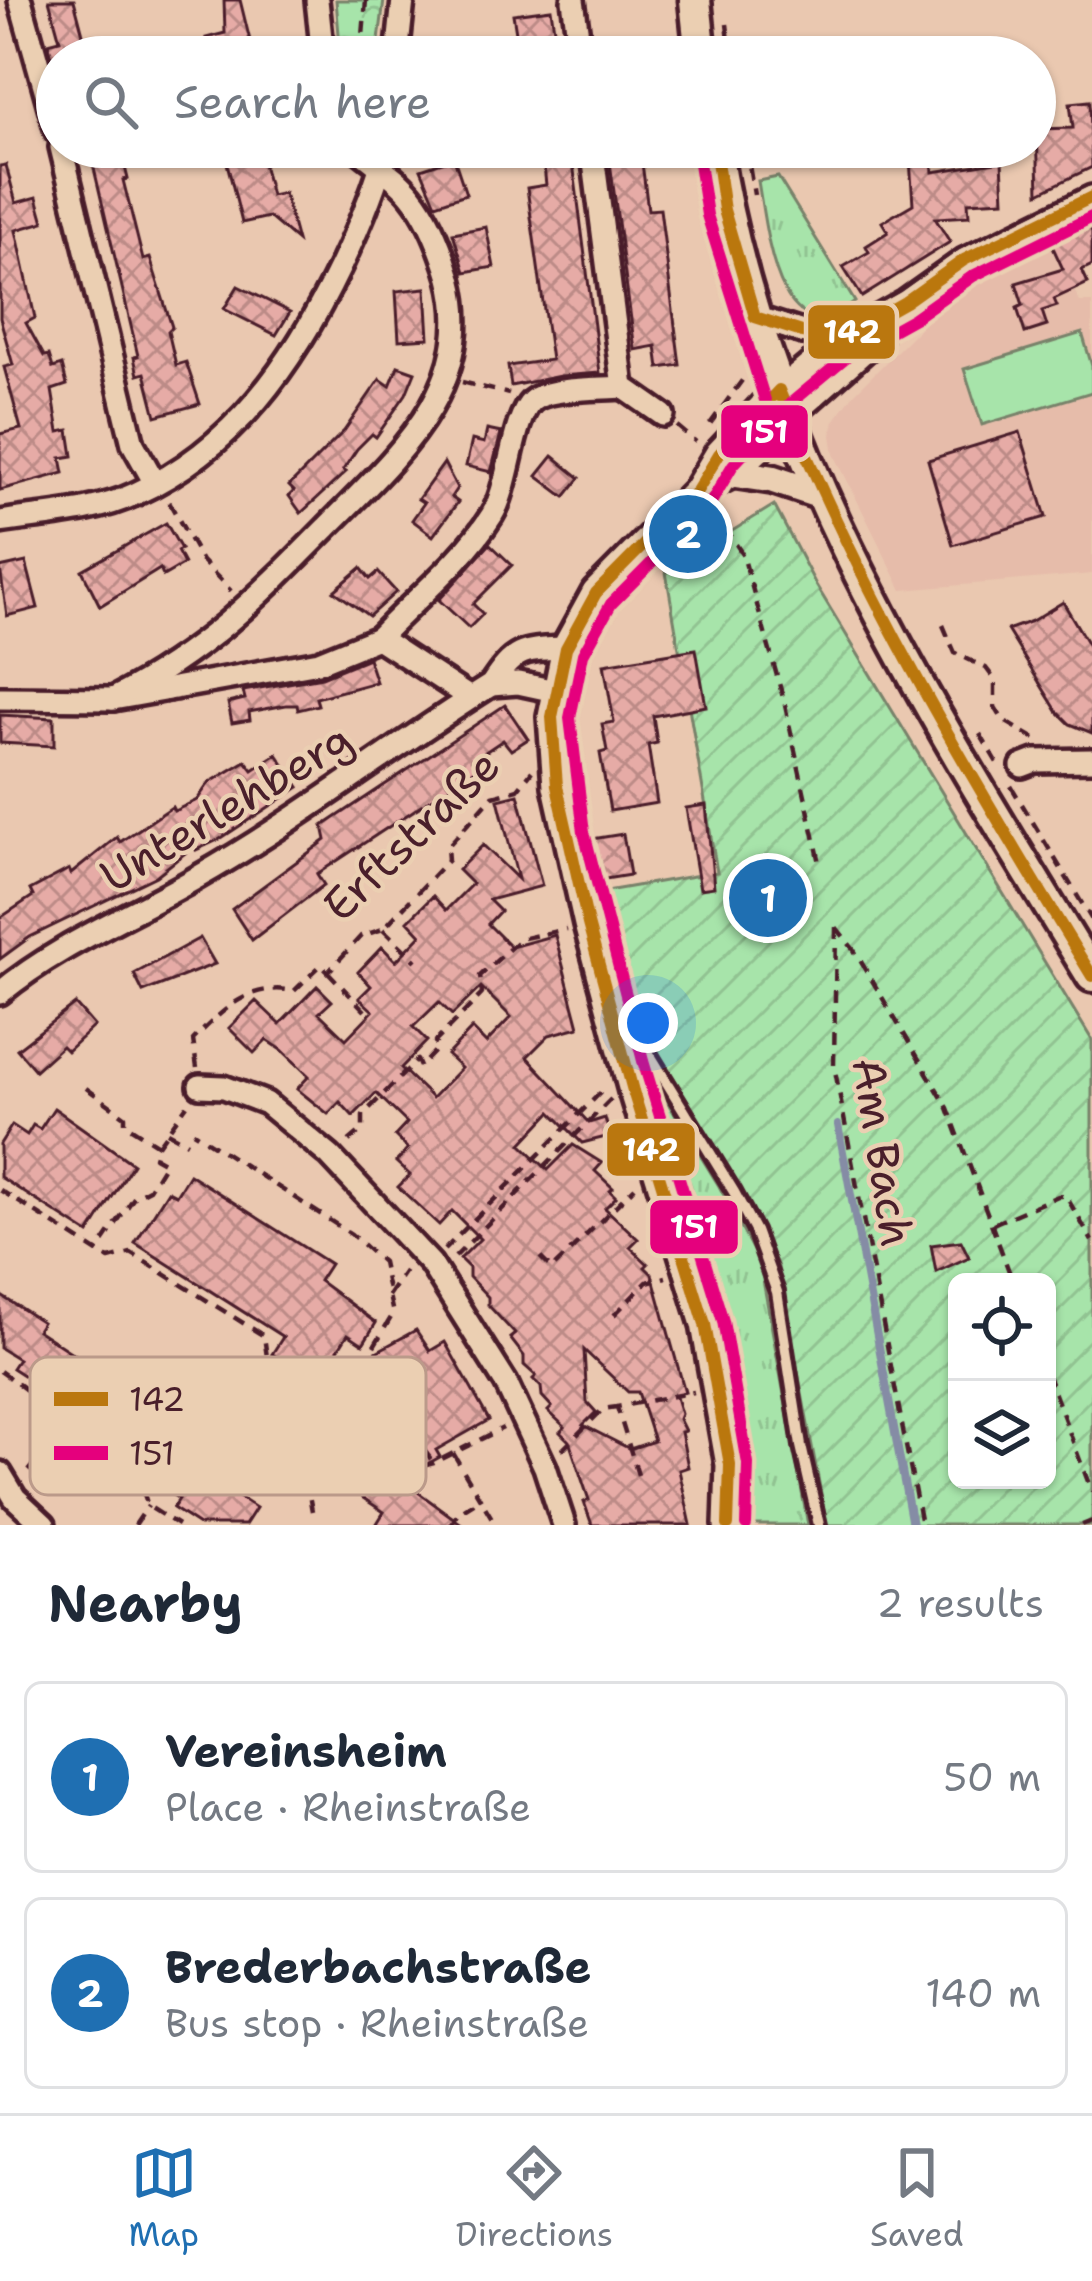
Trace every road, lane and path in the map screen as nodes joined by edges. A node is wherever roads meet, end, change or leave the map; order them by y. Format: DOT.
graph roads {
  1 [pos="20,0"];
  2 [pos="317,0"];
  3 [pos="366,0"];
  4 [pos="403,0"];
  5 [pos="573,0"];
  6 [pos="695,0"];
  7 [pos="726,17"];
  8 [pos="321,36"];
  9 [pos="363,36"];
  10 [pos="399,36"];
  11 [pos="577,36"];
  12 [pos="699,36"];
  13 [pos="728,36"];
  14 [pos="36,57"];
  15 [pos="66,168"];
  16 [pos="379,168"];
  17 [pos="392,168"];
  18 [pos="595,168"];
  19 [pos="718,168"];
  20 [pos="750,168"];
  21 [pos="1092,197"];
  22 [pos="758,213"];
  23 [pos="905,302"];
  24 [pos="755,317"];
  25 [pos="841,338"];
  26 [pos="747,374"];
  27 [pos="458,381"];
  28 [pos="623,387"];
  29 [pos="501,392"];
  30 [pos="784,404"];
  31 [pos="663,415"];
  32 [pos="709,425"];
  33 [pos="696,442"];
  34 [pos="732,473"];
  35 [pos="155,484"];
  36 [pos="697,491"];
  37 [pos="820,495"];
  38 [pos="171,505"];
  39 [pos="0,522"];
  40 [pos="229,589"];
  41 [pos="943,626"];
  42 [pos="378,638"];
  43 [pos="566,648"];
  44 [pos="491,685"];
  45 [pos="555,692"];
  46 [pos="0,698"];
  47 [pos="470,698"];
  48 [pos="112,699"];
  49 [pos="980,734"];
  50 [pos="554,754"];
  51 [pos="1092,760"];
  52 [pos="1029,763"];
  53 [pos="820,862"];
  54 [pos="1092,920"];
  55 [pos="588,924"];
  56 [pos="382,929"];
  57 [pos="416,961"];
  58 [pos="328,972"];
  59 [pos="1092,976"];
  60 [pos="0,993"];
  61 [pos="365,1011"];
  62 [pos="613,1015"];
  63 [pos="629,1079"];
  64 [pos="200,1086"];
  65 [pos="86,1088"];
  66 [pos="167,1132"];
  67 [pos="193,1132"];
  68 [pos="187,1142"];
  69 [pos="158,1145"];
  70 [pos="330,1156"];
  71 [pos="656,1166"];
  72 [pos="0,1190"];
  73 [pos="991,1225"];
  74 [pos="1092,1241"];
  75 [pos="97,1251"];
  76 [pos="540,1257"];
  77 [pos="429,1263"];
  78 [pos="689,1271"];
  79 [pos="1010,1273"];
  80 [pos="388,1296"];
  81 [pos="614,1315"];
  82 [pos="267,1357"];
  83 [pos="368,1357"];
  84 [pos="0,1371"];
  85 [pos="1050,1381"];
  86 [pos="718,1389"];
  87 [pos="30,1393"];
  88 [pos="617,1407"];
  89 [pos="524,1418"];
  90 [pos="426,1453"];
  91 [pos="453,1453"];
  92 [pos="434,1463"];
  93 [pos="426,1465"];
  94 [pos="545,1467"];
  95 [pos="30,1469"];
  96 [pos="28,1471"];
  97 [pos="0,1473"];
  98 [pos="638,1475"];
  99 [pos="1092,1492"];
  100 [pos="144,1495"];
  101 [pos="309,1495"];
  102 [pos="480,1499"];
  103 [pos="148,1506"];
  104 [pos="312,1511"];
  105 [pos="1092,1521"];
  106 [pos="44,1525"];
  107 [pos="135,1525"];
  108 [pos="178,1525"];
  109 [pos="451,1525"];
  110 [pos="496,1525"];
  111 [pos="564,1525"];
  112 [pos="728,1525"];
  113 [pos="819,1525"];
  114 [pos="921,1525"];
  115 [pos="1082,1525"];
  1 -- 14 [label="street"];
  2 -- 8 [label="street"];
  3 -- 9 [label="path"];
  4 -- 10 [label="street"];
  5 -- 11 [label="street"];
  6 -- 12 [label="main road"];
  7 -- 13 [label="path"];
  15 -- 35 [label="street"];
  16 -- 35 [label="street"];
  17 -- 48 [label="street"];
  18 -- 28 [label="street"];
  19 -- 24 [label="main road"];
  20 -- 22 [label="path"];
  21 -- 23 [label="street"];
  23 -- 25 [label="street"];
  23 -- 30 [label="street"];
  24 -- 25 [label="street"];
  24 -- 30 [label="main road"];
  25 -- 30 [label="street"];
  26 -- 32 [label="path"];
  27 -- 29 [label="path"];
  28 -- 31 [label="street"];
  28 -- 42 [label="street"];
  30 -- 34 [label="street"];
  30 -- 36 [label="street"];
  30 -- 37 [label="main road"];
  31 -- 33 [label="path"];
  34 -- 36 [label="street"];
  34 -- 37 [label="street"];
  35 -- 39 [label="street"];
  36 -- 43 [label="street"];
  36 -- 53 [label="path"];
  37 -- 59 [label="main road"];
  38 -- 40 [label="path"];
  41 -- 52 [label="path"];
  42 -- 47 [label="street"];
  42 -- 48 [label="street"];
  43 -- 44 [label="street, Unterlehberg"];
  43 -- 45 [label="street"];
  44 -- 45 [label="street"];
  44 -- 47 [label="street, Unterlehberg"];
  45 -- 50 [label="street"];
  46 -- 48 [label="street"];
  47 -- 60 [label="street, Unterlehberg"];
  49 -- 54 [label="path"];
  50 -- 55 [label="street"];
  50 -- 56 [label="path, Erftstraße"];
  51 -- 52 [label="street"];
  55 -- 62 [label="street"];
  55 -- 70 [label="path"];
  56 -- 57 [label="path"];
  56 -- 58 [label="path, Erftstraße"];
  58 -- 61 [label="path"];
  58 -- 64 [label="path, Erftstraße"];
  62 -- 63 [label="street"];
  62 -- 113 [label="lane"];
  63 -- 71 [label="street"];
  63 -- 77 [label="path"];
  63 -- 77 [label="path"];
  64 -- 66 [label="path"];
  64 -- 70 [label="street"];
  65 -- 69 [label="path"];
  66 -- 68 [label="path"];
  66 -- 69 [label="path"];
  67 -- 80 [label="path"];
  69 -- 75 [label="path"];
  70 -- 77 [label="street"];
  71 -- 76 [label="path"];
  71 -- 78 [label="street"];
  72 -- 75 [label="path"];
  73 -- 74 [label="path"];
  73 -- 79 [label="path"];
  73 -- 114 [label="path, Am Bach"];
  75 -- 82 [label="path"];
  77 -- 80 [label="path"];
  77 -- 89 [label="street"];
  78 -- 81 [label="path"];
  78 -- 86 [label="street"];
  80 -- 83 [label="path"];
  84 -- 87 [label="path"];
  85 -- 99 [label="path"];
  86 -- 88 [label="path"];
  86 -- 112 [label="street"];
  88 -- 94 [label="path"];
  88 -- 98 [label="path"];
  89 -- 91 [label="path"];
  89 -- 94 [label="street"];
  90 -- 92 [label="path"];
  91 -- 92 [label="path"];
  91 -- 102 [label="path"];
  92 -- 93 [label="path"];
  94 -- 111 [label="street"];
  95 -- 96 [label="path"];
  97 -- 106 [label="street"];
  100 -- 103 [label="path"];
  101 -- 104 [label="path"];
  102 -- 109 [label="path"];
  102 -- 110 [label="path"];
  103 -- 107 [label="path"];
  103 -- 108 [label="path"];
  105 -- 115 [label="path"];
}
